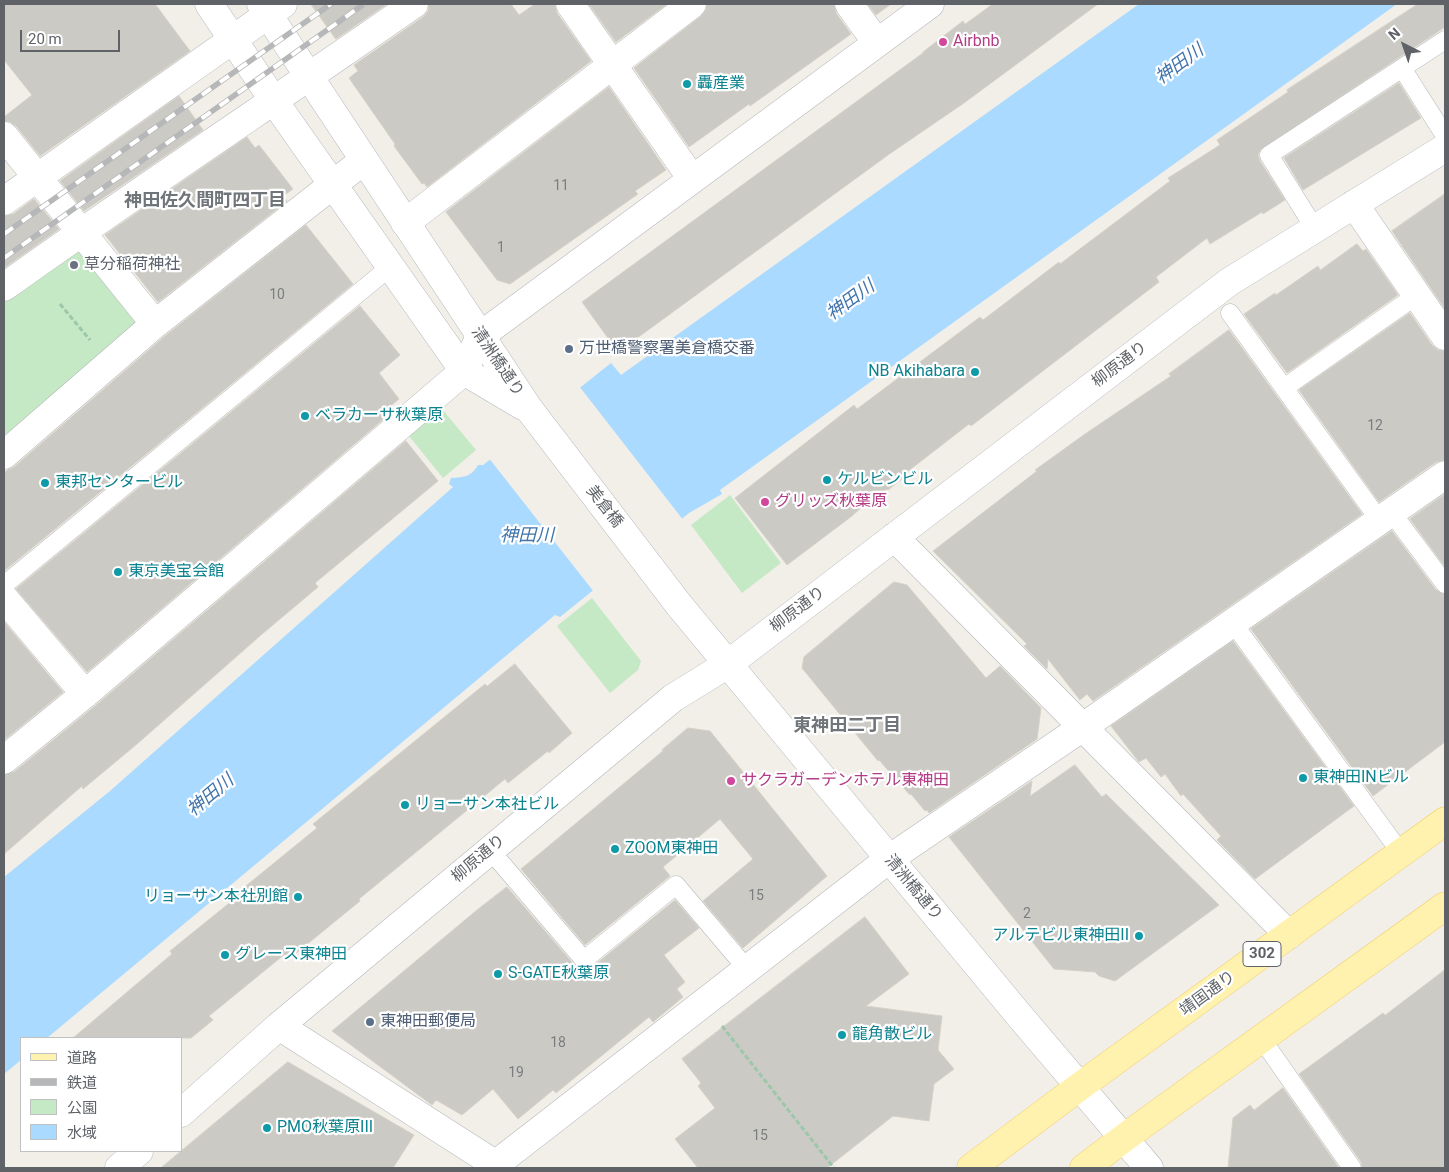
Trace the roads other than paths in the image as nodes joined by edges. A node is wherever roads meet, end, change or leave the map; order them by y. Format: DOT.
graph roads {
  1 [pos="209,4"];
  2 [pos="414,4"];
  3 [pos="570,4"];
  4 [pos="692,4"];
  5 [pos="848,4"];
  6 [pos="930,4"];
  7 [pos="271,7"];
  8 [pos="233,40"];
  9 [pos="1445,40"];
  10 [pos="877,43"];
  11 [pos="612,64"];
  12 [pos="1402,68"];
  13 [pos="309,78"];
  14 [pos="274,101"];
  15 [pos="4,136"];
  16 [pos="1445,136"];
  17 [pos="1445,148"];
  18 [pos="363,160"];
  19 [pos="38,178"];
  20 [pos="692,179"];
  21 [pos="333,185"];
  22 [pos="4,201"];
  23 [pos="1354,204"];
  24 [pos="405,223"];
  25 [pos="1315,228"];
  26 [pos="81,232"];
  27 [pos="390,267"];
  28 [pos="4,286"];
  29 [pos="1417,295"];
  30 [pos="1230,313"];
  31 [pos="155,324"];
  32 [pos="480,336"];
  33 [pos="1445,336"];
  34 [pos="464,371"];
  35 [pos="1284,388"];
  36 [pos="529,409"];
  37 [pos="4,455"];
  38 [pos="1445,476"];
  39 [pos="1386,517"];
  40 [pos="894,537"];
  41 [pos="1445,584"];
  42 [pos="4,585"];
  43 [pos="4,598"];
  44 [pos="679,605"];
  45 [pos="1233,623"];
  46 [pos="728,664"];
  47 [pos="85,694"];
  48 [pos="1083,727"];
  49 [pos="4,760"];
  50 [pos="1445,821"];
  51 [pos="490,850"];
  52 [pos="1401,853"];
  53 [pos="889,860"];
  54 [pos="1445,906"];
  55 [pos="1289,935"];
  56 [pos="747,969"];
  57 [pos="279,1026"];
  58 [pos="1262,1038"];
  59 [pos="1079,1087"];
  60 [pos="182,1112"];
  61 [pos="1124,1138"];
  62 [pos="138,1152"];
  63 [pos="496,1167"];
  64 [pos="119,1168"];
  65 [pos="972,1168"];
  66 [pos="1084,1168"];
  67 [pos="1149,1168"];
  68 [pos="1352,1168"];
  1 -- 8 [label="street, 清洲橋通り"];
  2 -- 13 [label="street"];
  3 -- 11 [label="street"];
  4 -- 11 [label="street"];
  5 -- 10 [label="street"];
  6 -- 10 [label="street"];
  7 -- 8 [label="street"];
  7 -- 13 [label="street, 清洲橋通り"];
  8 -- 14 [label="street, 清洲橋通り"];
  8 -- 19 [label="street"];
  9 -- 12 [label="lane"];
  10 -- 20 [label="street"];
  11 -- 20 [label="street"];
  11 -- 24 [label="street"];
  12 -- 16 [label="lane"];
  12 -- 25 [label="lane"];
  13 -- 14 [label="street"];
  13 -- 18 [label="street, 清洲橋通り"];
  14 -- 21 [label="street, 清洲橋通り"];
  14 -- 26 [label="street"];
  15 -- 19 [label="street"];
  17 -- 23 [label="street, 柳原通り"];
  18 -- 21 [label="street"];
  18 -- 24 [label="street, 清洲橋通り"];
  19 -- 22 [label="street"];
  19 -- 26 [label="street"];
  20 -- 32 [label="street"];
  21 -- 27 [label="street, 清洲橋通り"];
  21 -- 31 [label="street"];
  23 -- 25 [label="street, 柳原通り"];
  23 -- 29 [label="street"];
  24 -- 32 [label="street, 清洲橋通り"];
  25 -- 40 [label="street, 柳原通り"];
  26 -- 28 [label="street"];
  26 -- 31 [label="street"];
  27 -- 34 [label="street, 清洲橋通り"];
  27 -- 42 [label="lane"];
  29 -- 33 [label="street"];
  29 -- 35 [label="lane"];
  30 -- 35 [label="lane"];
  31 -- 37 [label="street"];
  32 -- 34 [label="street"];
  32 -- 36 [label="street, 清洲橋通り"];
  34 -- 36 [label="street, 清洲橋通り"];
  34 -- 47 [label="street"];
  35 -- 39 [label="lane"];
  36 -- 44 [label="street, 美倉橋"];
  38 -- 39 [label="street"];
  39 -- 41 [label="lane"];
  39 -- 45 [label="street"];
  40 -- 46 [label="street, 柳原通り"];
  40 -- 48 [label="street"];
  43 -- 47 [label="street"];
  44 -- 46 [label="street, 清洲橋通り"];
  45 -- 48 [label="street"];
  45 -- 52 [label="lane"];
  46 -- 51 [label="street, 柳原通り"];
  46 -- 53 [label="street, 清洲橋通り"];
  47 -- 49 [label="street"];
  48 -- 53 [label="street"];
  48 -- 55 [label="street"];
  50 -- 52 [label="main road, 靖国通り / 302"];
  51 -- 56 [label="lane"];
  51 -- 57 [label="street, 柳原通り"];
  52 -- 55 [label="main road, 靖国通り / 302"];
  53 -- 56 [label="street"];
  53 -- 59 [label="street, 清洲橋通り"];
  54 -- 58 [label="main road"];
  55 -- 59 [label="main road, 靖国通り / 302"];
  56 -- 63 [label="street"];
  57 -- 60 [label="street, 柳原通り"];
  57 -- 63 [label="street"];
  58 -- 61 [label="main road"];
  58 -- 68 [label="lane"];
  59 -- 61 [label="street, 清洲橋通り"];
  59 -- 65 [label="main road, 靖国通り / 302"];
  61 -- 66 [label="main road"];
  61 -- 67 [label="street, 清洲橋通り"];
  62 -- 64 [label="street"];
}
